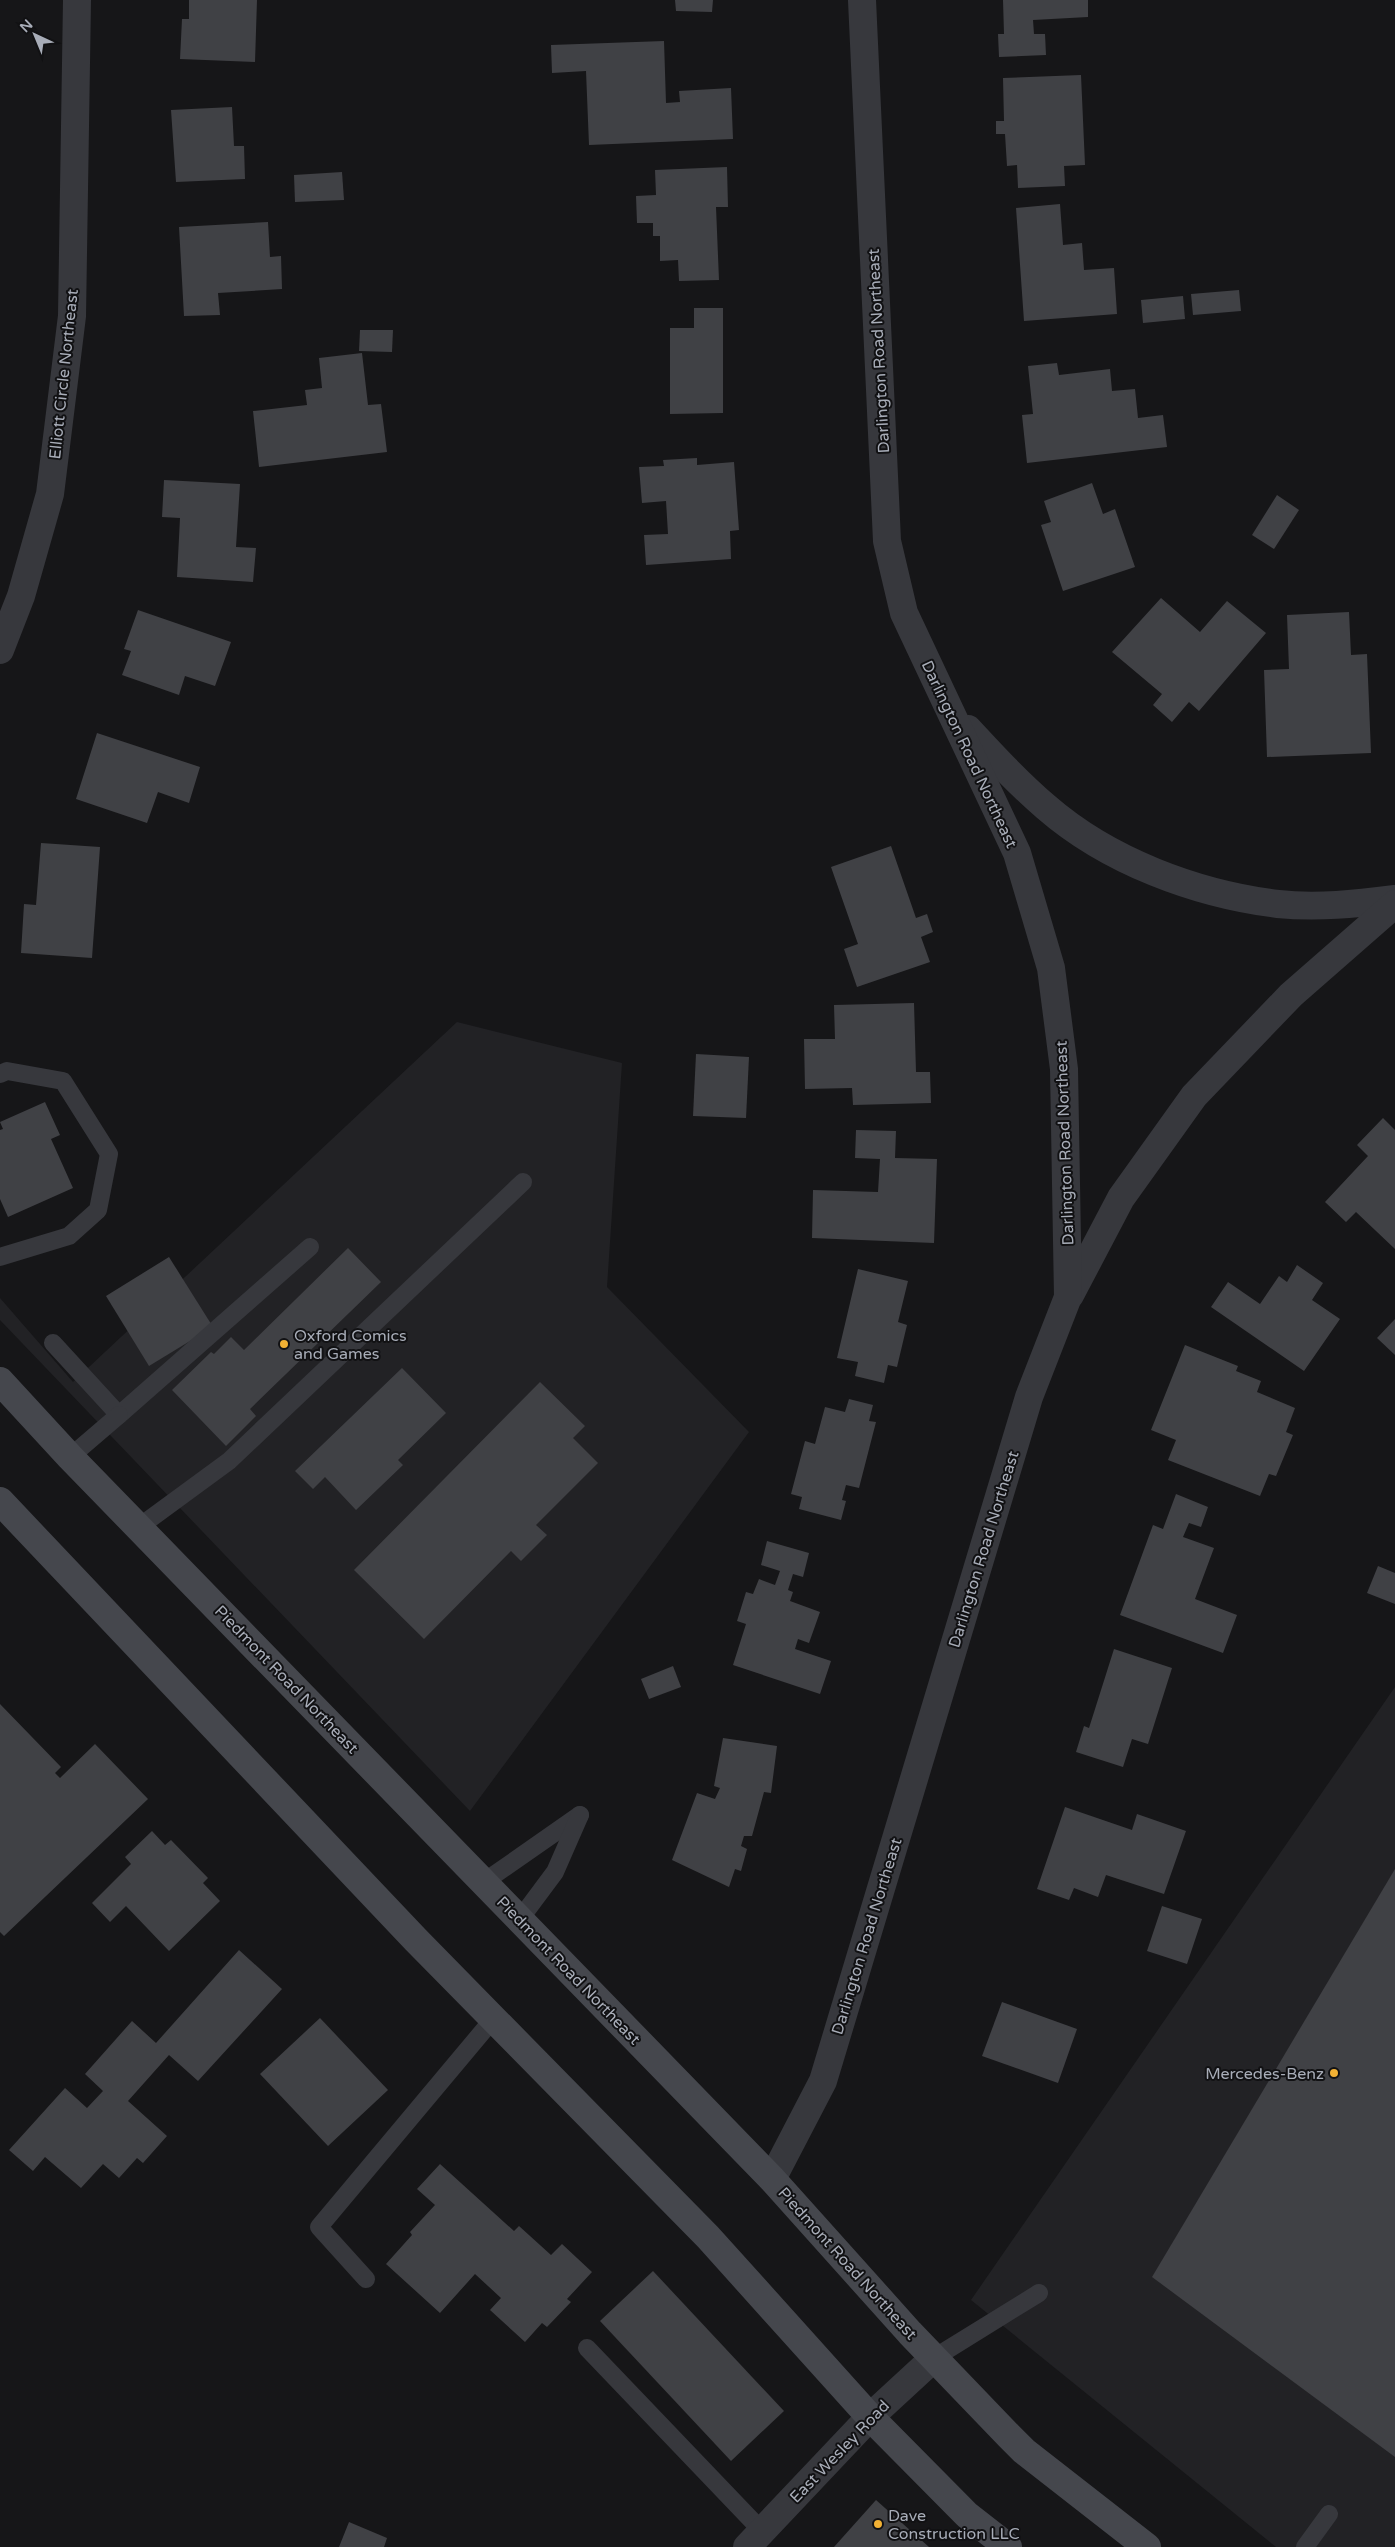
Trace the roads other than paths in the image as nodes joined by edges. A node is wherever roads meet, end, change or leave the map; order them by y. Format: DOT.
graph roads {
  1 [pos="77,0"];
  2 [pos="862,0"];
  3 [pos="0,650"];
  4 [pos="948,708"];
  5 [pos="1395,900"];
  6 [pos="1395,904"];
  7 [pos="0,1074"];
  8 [pos="523,1182"];
  9 [pos="310,1247"];
  10 [pos="0,1257"];
  11 [pos="1068,1297"];
  12 [pos="52,1343"];
  13 [pos="0,1381"];
  14 [pos="118,1415"];
  15 [pos="70,1457"];
  16 [pos="0,1501"];
  17 [pos="139,1527"];
  18 [pos="484,1882"];
  19 [pos="520,1919"];
  20 [pos="494,2018"];
  21 [pos="772,2179"];
  22 [pos="366,2279"];
  23 [pos="1040,2293"];
  24 [pos="588,2348"];
  25 [pos="934,2358"];
  26 [pos="870,2417"];
  27 [pos="1329,2514"];
  28 [pos="754,2539"];
  29 [pos="1008,2547"];
  30 [pos="1147,2547"];
  31 [pos="1305,2547"];
  1 -- 3 [label="street, Elliott Circle Northeast"];
  2 -- 4 [label="street, Darlington Road Northeast"];
  4 -- 5 [label="street"];
  4 -- 11 [label="street, Darlington Road Northeast"];
  6 -- 11 [label="street"];
  7 -- 10 [label="lane"];
  8 -- 17 [label="lane"];
  9 -- 14 [label="lane"];
  11 -- 21 [label="street, Darlington Road Northeast"];
  12 -- 14 [label="lane"];
  13 -- 15 [label="main road, Piedmont Road Northeast"];
  14 -- 15 [label="lane"];
  15 -- 17 [label="main road, Piedmont Road Northeast"];
  16 -- 20 [label="main road"];
  17 -- 18 [label="main road, Piedmont Road Northeast"];
  18 -- 19 [label="main road, Piedmont Road Northeast"];
  18 -- 19 [label="lane"];
  19 -- 21 [label="main road, Piedmont Road Northeast"];
  20 -- 22 [label="lane"];
  20 -- 26 [label="main road"];
  21 -- 25 [label="main road, Piedmont Road Northeast"];
  23 -- 25 [label="lane"];
  24 -- 28 [label="lane"];
  25 -- 26 [label="street, East Wesley Road"];
  25 -- 30 [label="main road, Piedmont Road Northeast"];
  26 -- 28 [label="street, East Wesley Road"];
  26 -- 29 [label="main road"];
  27 -- 31 [label="lane"];
}
